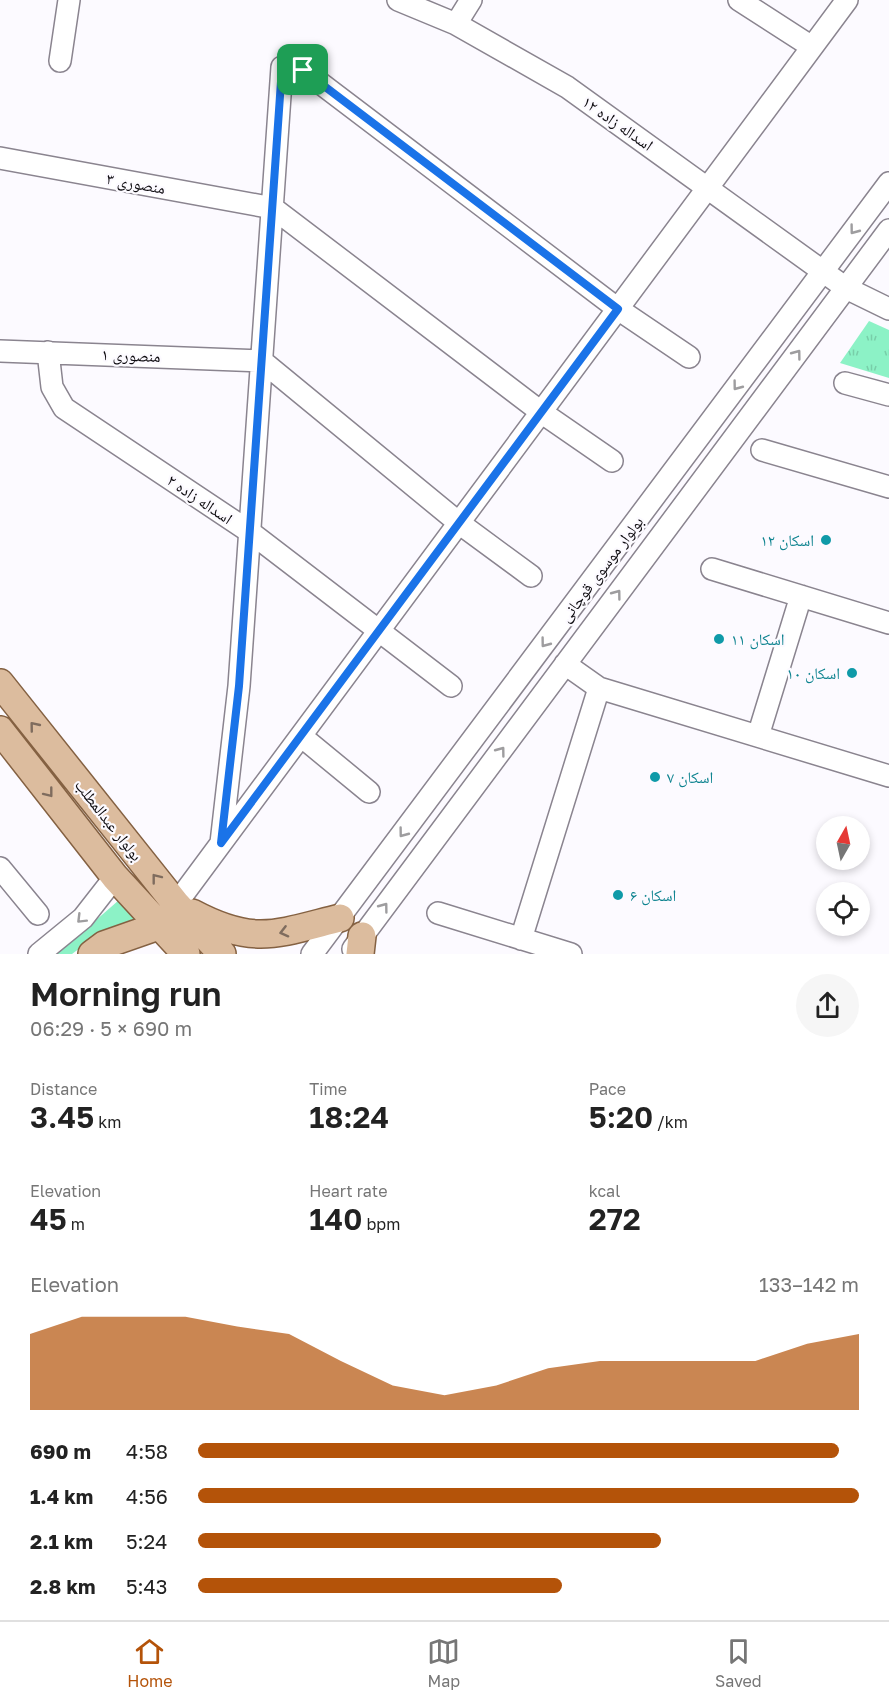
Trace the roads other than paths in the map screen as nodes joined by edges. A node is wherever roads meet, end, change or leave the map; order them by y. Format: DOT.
graph roads {
  1 [pos="69,0"];
  2 [pos="398,0"];
  3 [pos="471,0"];
  4 [pos="739,0"];
  5 [pos="847,0"];
  6 [pos="456,24"];
  7 [pos="812,47"];
  8 [pos="60,62"];
  9 [pos="0,158"];
  10 [pos="889,183"];
  11 [pos="709,186"];
  12 [pos="273,208"];
  13 [pos="889,230"];
  14 [pos="824,270"];
  15 [pos="846,288"];
  16 [pos="618,309"];
  17 [pos="889,309"];
  18 [pos="0,351"];
  19 [pos="48,352"];
  20 [pos="688,357"];
  21 [pos="262,361"];
  22 [pos="845,383"];
  23 [pos="889,395"];
  24 [pos="541,412"];
  25 [pos="762,450"];
  26 [pos="612,461"];
  27 [pos="889,487"];
  28 [pos="459,523"];
  29 [pos="250,532"];
  30 [pos="712,569"];
  31 [pos="531,576"];
  32 [pos="801,596"];
  33 [pos="889,623"];
  34 [pos="379,630"];
  35 [pos="565,664"];
  36 [pos="0,683"];
  37 [pos="451,686"];
  38 [pos="598,688"];
  39 [pos="0,730"];
  40 [pos="301,736"];
  41 [pos="758,736"];
  42 [pos="889,776"];
  43 [pos="369,792"];
  44 [pos="428,800"];
  45 [pos="450,819"];
  46 [pos="221,843"];
  47 [pos="0,868"];
  48 [pos="115,877"];
  49 [pos="438,913"];
  50 [pos="38,914"];
  51 [pos="340,918"];
  52 [pos="170,929"];
  53 [pos="521,939"];
  54 [pos="357,948"];
  55 [pos="39,954"];
  56 [pos="92,954"];
  57 [pos="186,954"];
  58 [pos="222,954"];
  59 [pos="312,954"];
  60 [pos="571,954"];
  1 -- 8 [label="street"];
  2 -- 6 [label="street, اسداله زاده ۱۲"];
  3 -- 6 [label="street"];
  4 -- 7 [label="street"];
  5 -- 7 [label="street"];
  6 -- 11 [label="street, اسداله زاده ۱۲"];
  7 -- 11 [label="street"];
  9 -- 12 [label="street, منصوری ۳"];
  10 -- 14 [label="street, بولوار موسوی قوچانی, one-way"];
  11 -- 14 [label="street, اسداله زاده ۱۲"];
  11 -- 16 [label="street"];
  12 -- 16 [label="street"];
  12 -- 21 [label="street"];
  12 -- 24 [label="street"];
  13 -- 15 [label="street, بولوار موسوی قوچانی"];
  14 -- 15 [label="street, اسداله زاده ۱۲"];
  14 -- 44 [label="street, بولوار موسوی قوچانی, one-way"];
  15 -- 17 [label="street, اسداله زاده ۱۲"];
  35 -- 15 [label="street, بولوار موسوی قوچانی, one-way"];
  16 -- 20 [label="street"];
  16 -- 24 [label="street"];
  18 -- 19 [label="street, منصوری ۱"];
  19 -- 21 [label="street, منصوری ۱"];
  19 -- 29 [label="street, اسداله زاده ۲"];
  21 -- 28 [label="street"];
  21 -- 29 [label="street"];
  22 -- 23 [label="street"];
  24 -- 26 [label="street"];
  24 -- 28 [label="street"];
  25 -- 27 [label="street"];
  28 -- 31 [label="street"];
  28 -- 34 [label="street"];
  29 -- 34 [label="street, اسداله زاده ۲"];
  29 -- 46 [label="street"];
  30 -- 32 [label="street"];
  32 -- 33 [label="street"];
  32 -- 41 [label="street"];
  34 -- 37 [label="street, اسداله زاده ۲"];
  34 -- 40 [label="street"];
  35 -- 38 [label="street"];
  45 -- 35 [label="street, بولوار موسوی قوچانی, one-way"];
  52 -- 36 [label="main road, بولوار عبدالمطلب, one-way"];
  38 -- 41 [label="street"];
  38 -- 53 [label="street"];
  39 -- 48 [label="main road, بولوار عبدالمطلب, one-way"];
  40 -- 43 [label="street"];
  40 -- 46 [label="street"];
  41 -- 42 [label="street"];
  44 -- 45 [label="street"];
  44 -- 51 [label="street, بولوار موسوی قوچانی, one-way"];
  54 -- 45 [label="street, بولوار موسوی قوچانی, one-way"];
  46 -- 52 [label="street"];
  47 -- 50 [label="street"];
  48 -- 52 [label="main road, بولوار عبدالمطلب"];
  48 -- 55 [label="street, one-way"];
  49 -- 53 [label="street"];
  51 -- 52 [label="main road, one-way"];
  51 -- 59 [label="street, بولوار موسوی قوچانی"];
  52 -- 56 [label="main road"];
  52 -- 57 [label="main road, بولوار عبدالمطلب"];
  52 -- 58 [label="main road, بولوار عبدالمطلب"];
  53 -- 60 [label="street"];
}
